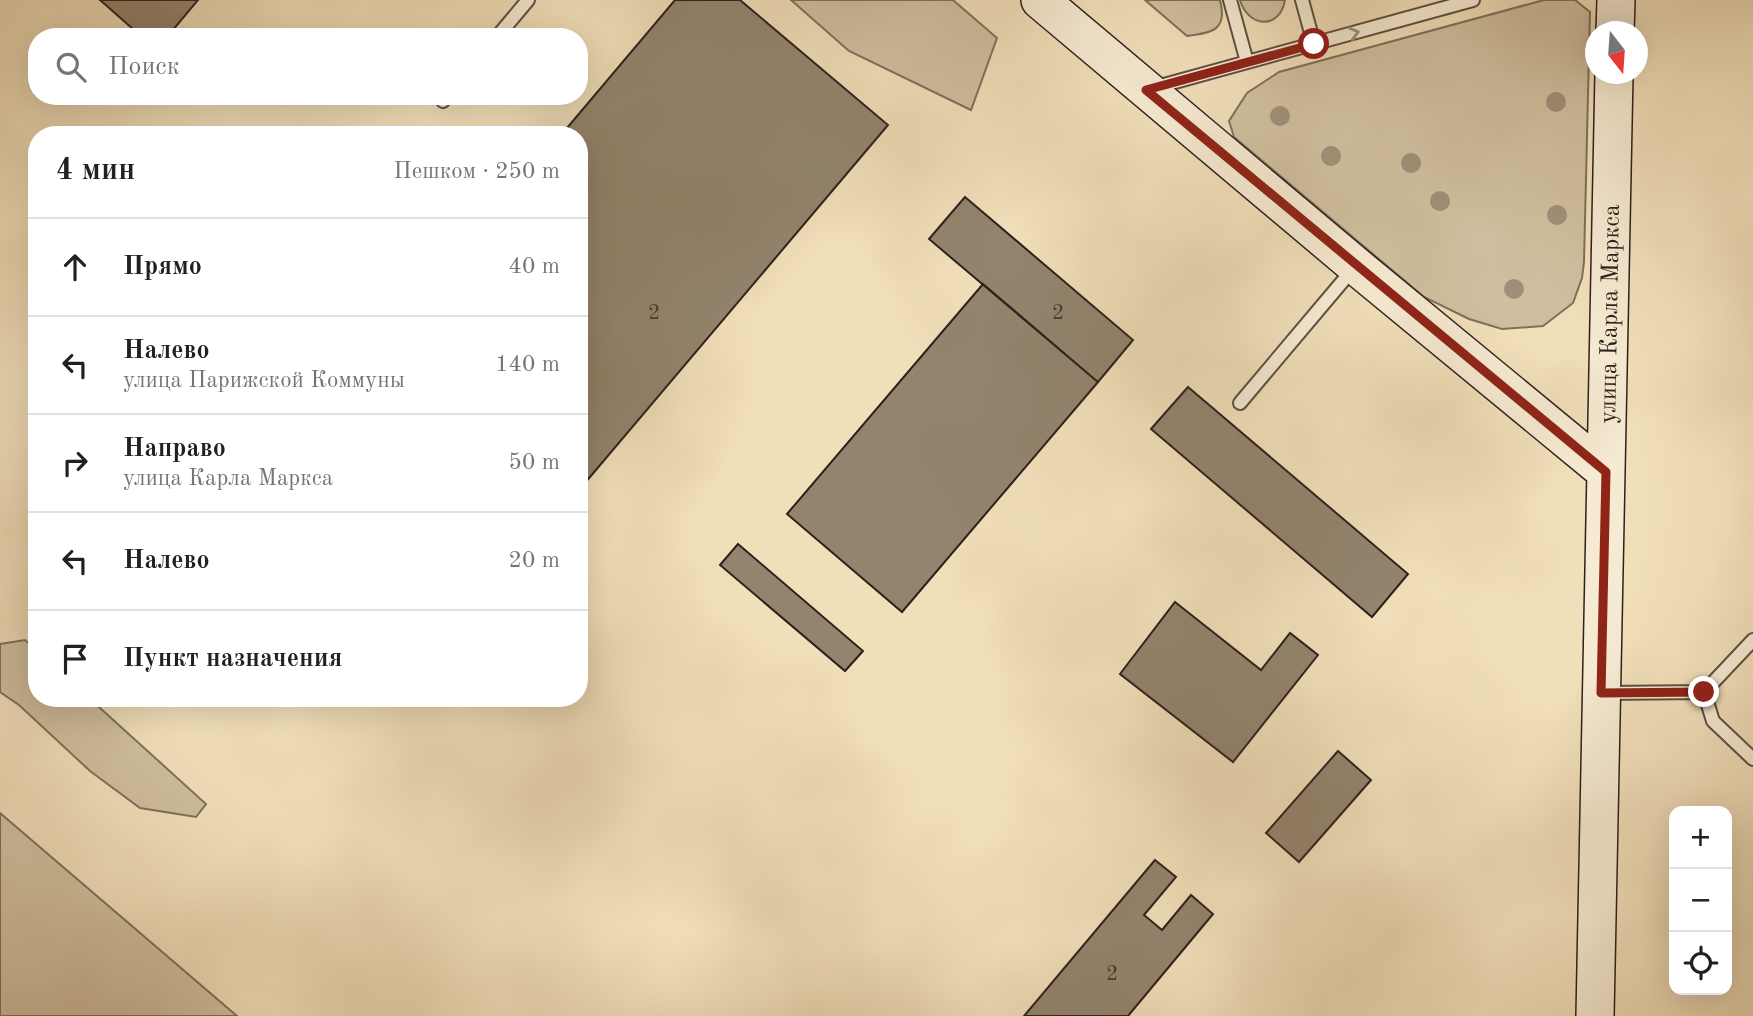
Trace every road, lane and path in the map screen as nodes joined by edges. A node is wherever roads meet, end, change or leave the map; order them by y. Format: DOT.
graph roads {
  1 [pos="528,0"];
  2 [pos="1040,0"];
  3 [pos="1230,0"];
  4 [pos="1302,0"];
  5 [pos="1473,0"];
  6 [pos="1616,0"];
  7 [pos="1433,5"];
  8 [pos="1615,21"];
  9 [pos="505,28"];
  10 [pos="1314,44"];
  11 [pos="1247,62"];
  12 [pos="1614,84"];
  13 [pos="1146,90"];
  14 [pos="1356,266"];
  15 [pos="1240,403"];
  16 [pos="1606,472"];
  17 [pos="1753,640"];
  18 [pos="1704,692"];
  19 [pos="1601,693"];
  20 [pos="1753,759"];
  21 [pos="1595,1016"];
  1 -- 9 [label="lane"];
  2 -- 13 [label="main road"];
  3 -- 11 [label="lane"];
  4 -- 10 [label="lane"];
  5 -- 7 [label="lane"];
  6 -- 8 [label="main road"];
  10 -- 7 [label="lane, one-way"];
  10 -- 11 [label="lane"];
  11 -- 13 [label="lane"];
  12 -- 16 [label="main road, улица Карла Маркса"];
  13 -- 14 [label="main road"];
  14 -- 15 [label="lane"];
  14 -- 16 [label="main road"];
  16 -- 19 [label="main road, улица Карла Маркса"];
  17 -- 18 [label="lane"];
  18 -- 19 [label="lane"];
  18 -- 20 [label="lane"];
  19 -- 21 [label="main road, улица Карла Маркса"];
}
